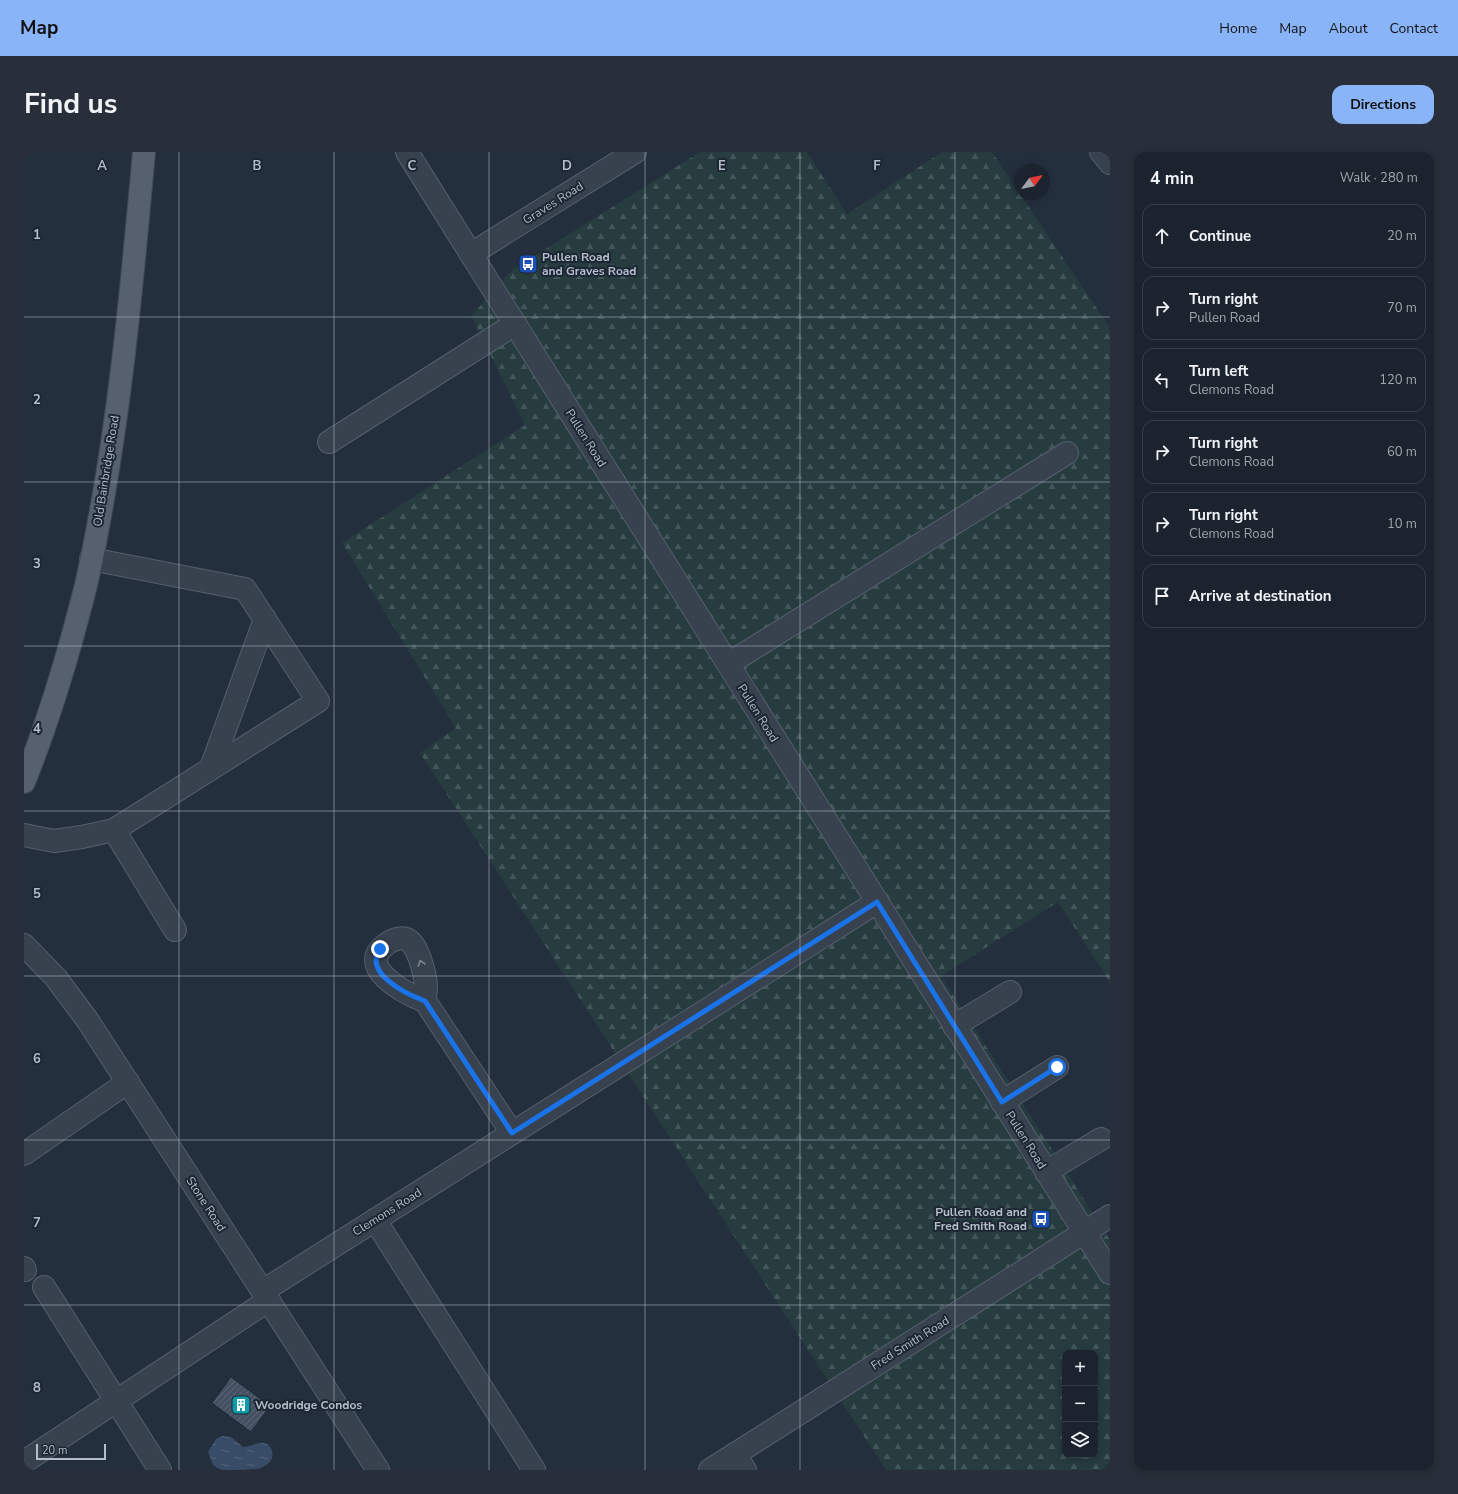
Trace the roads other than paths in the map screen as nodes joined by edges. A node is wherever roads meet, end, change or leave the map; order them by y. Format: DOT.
graph roads {
  1 [pos="144,152"];
  2 [pos="635,152"];
  3 [pos="1101,152"];
  4 [pos="416,156"];
  5 [pos="1110,163"];
  6 [pos="471,254"];
  7 [pos="515,324"];
  8 [pos="329,442"];
  9 [pos="1068,453"];
  10 [pos="91,560"];
  11 [pos="265,620"];
  12 [pos="728,664"];
  13 [pos="211,768"];
  14 [pos="24,782"];
  15 [pos="114,830"];
  16 [pos="24,835"];
  17 [pos="877,902"];
  18 [pos="175,930"];
  19 [pos="24,945"];
  20 [pos="1010,992"];
  21 [pos="425,1001"];
  22 [pos="954,1026"];
  23 [pos="1057,1067"];
  24 [pos="128,1082"];
  25 [pos="1002,1102"];
  26 [pos="512,1133"];
  27 [pos="1100,1139"];
  28 [pos="24,1154"];
  29 [pos="1046,1172"];
  30 [pos="1110,1216"];
  31 [pos="375,1220"];
  32 [pos="1084,1232"];
  33 [pos="1110,1273"];
  34 [pos="44,1287"];
  35 [pos="266,1296"];
  36 [pos="116,1401"];
  37 [pos="24,1462"];
  38 [pos="740,1462"];
  39 [pos="160,1470"];
  40 [pos="378,1470"];
  41 [pos="534,1470"];
  42 [pos="710,1470"];
  1 -- 10 [label="main road, Old Bainbridge Road"];
  2 -- 6 [label="street, Graves Road"];
  3 -- 5 [label="street"];
  4 -- 6 [label="street, Pullen Road"];
  6 -- 7 [label="street, Pullen Road"];
  7 -- 8 [label="street"];
  7 -- 12 [label="street, Pullen Road"];
  9 -- 12 [label="street"];
  10 -- 11 [label="street"];
  10 -- 14 [label="main road, Old Bainbridge Road"];
  11 -- 13 [label="street"];
  11 -- 13 [label="street"];
  12 -- 17 [label="street, Pullen Road"];
  13 -- 15 [label="street"];
  15 -- 16 [label="street"];
  15 -- 18 [label="street"];
  17 -- 22 [label="street, Pullen Road"];
  17 -- 26 [label="street, Clemons Road"];
  19 -- 24 [label="street, Stone Road"];
  20 -- 22 [label="street"];
  21 -- 26 [label="street"];
  22 -- 25 [label="street, Pullen Road"];
  23 -- 25 [label="street"];
  24 -- 28 [label="street"];
  24 -- 35 [label="street, Stone Road"];
  25 -- 29 [label="street, Pullen Road"];
  26 -- 31 [label="street, Clemons Road"];
  27 -- 29 [label="street"];
  29 -- 32 [label="street, Pullen Road"];
  30 -- 32 [label="street, Fred Smith Road"];
  31 -- 35 [label="street, Clemons Road"];
  31 -- 41 [label="street"];
  32 -- 33 [label="street, Pullen Road"];
  32 -- 38 [label="street, Fred Smith Road"];
  34 -- 36 [label="street"];
  35 -- 36 [label="street, Clemons Road"];
  35 -- 40 [label="street, Stone Road"];
  36 -- 37 [label="street, Clemons Road"];
  36 -- 39 [label="street"];
  38 -- 42 [label="street, Fred Smith Road"];
}
